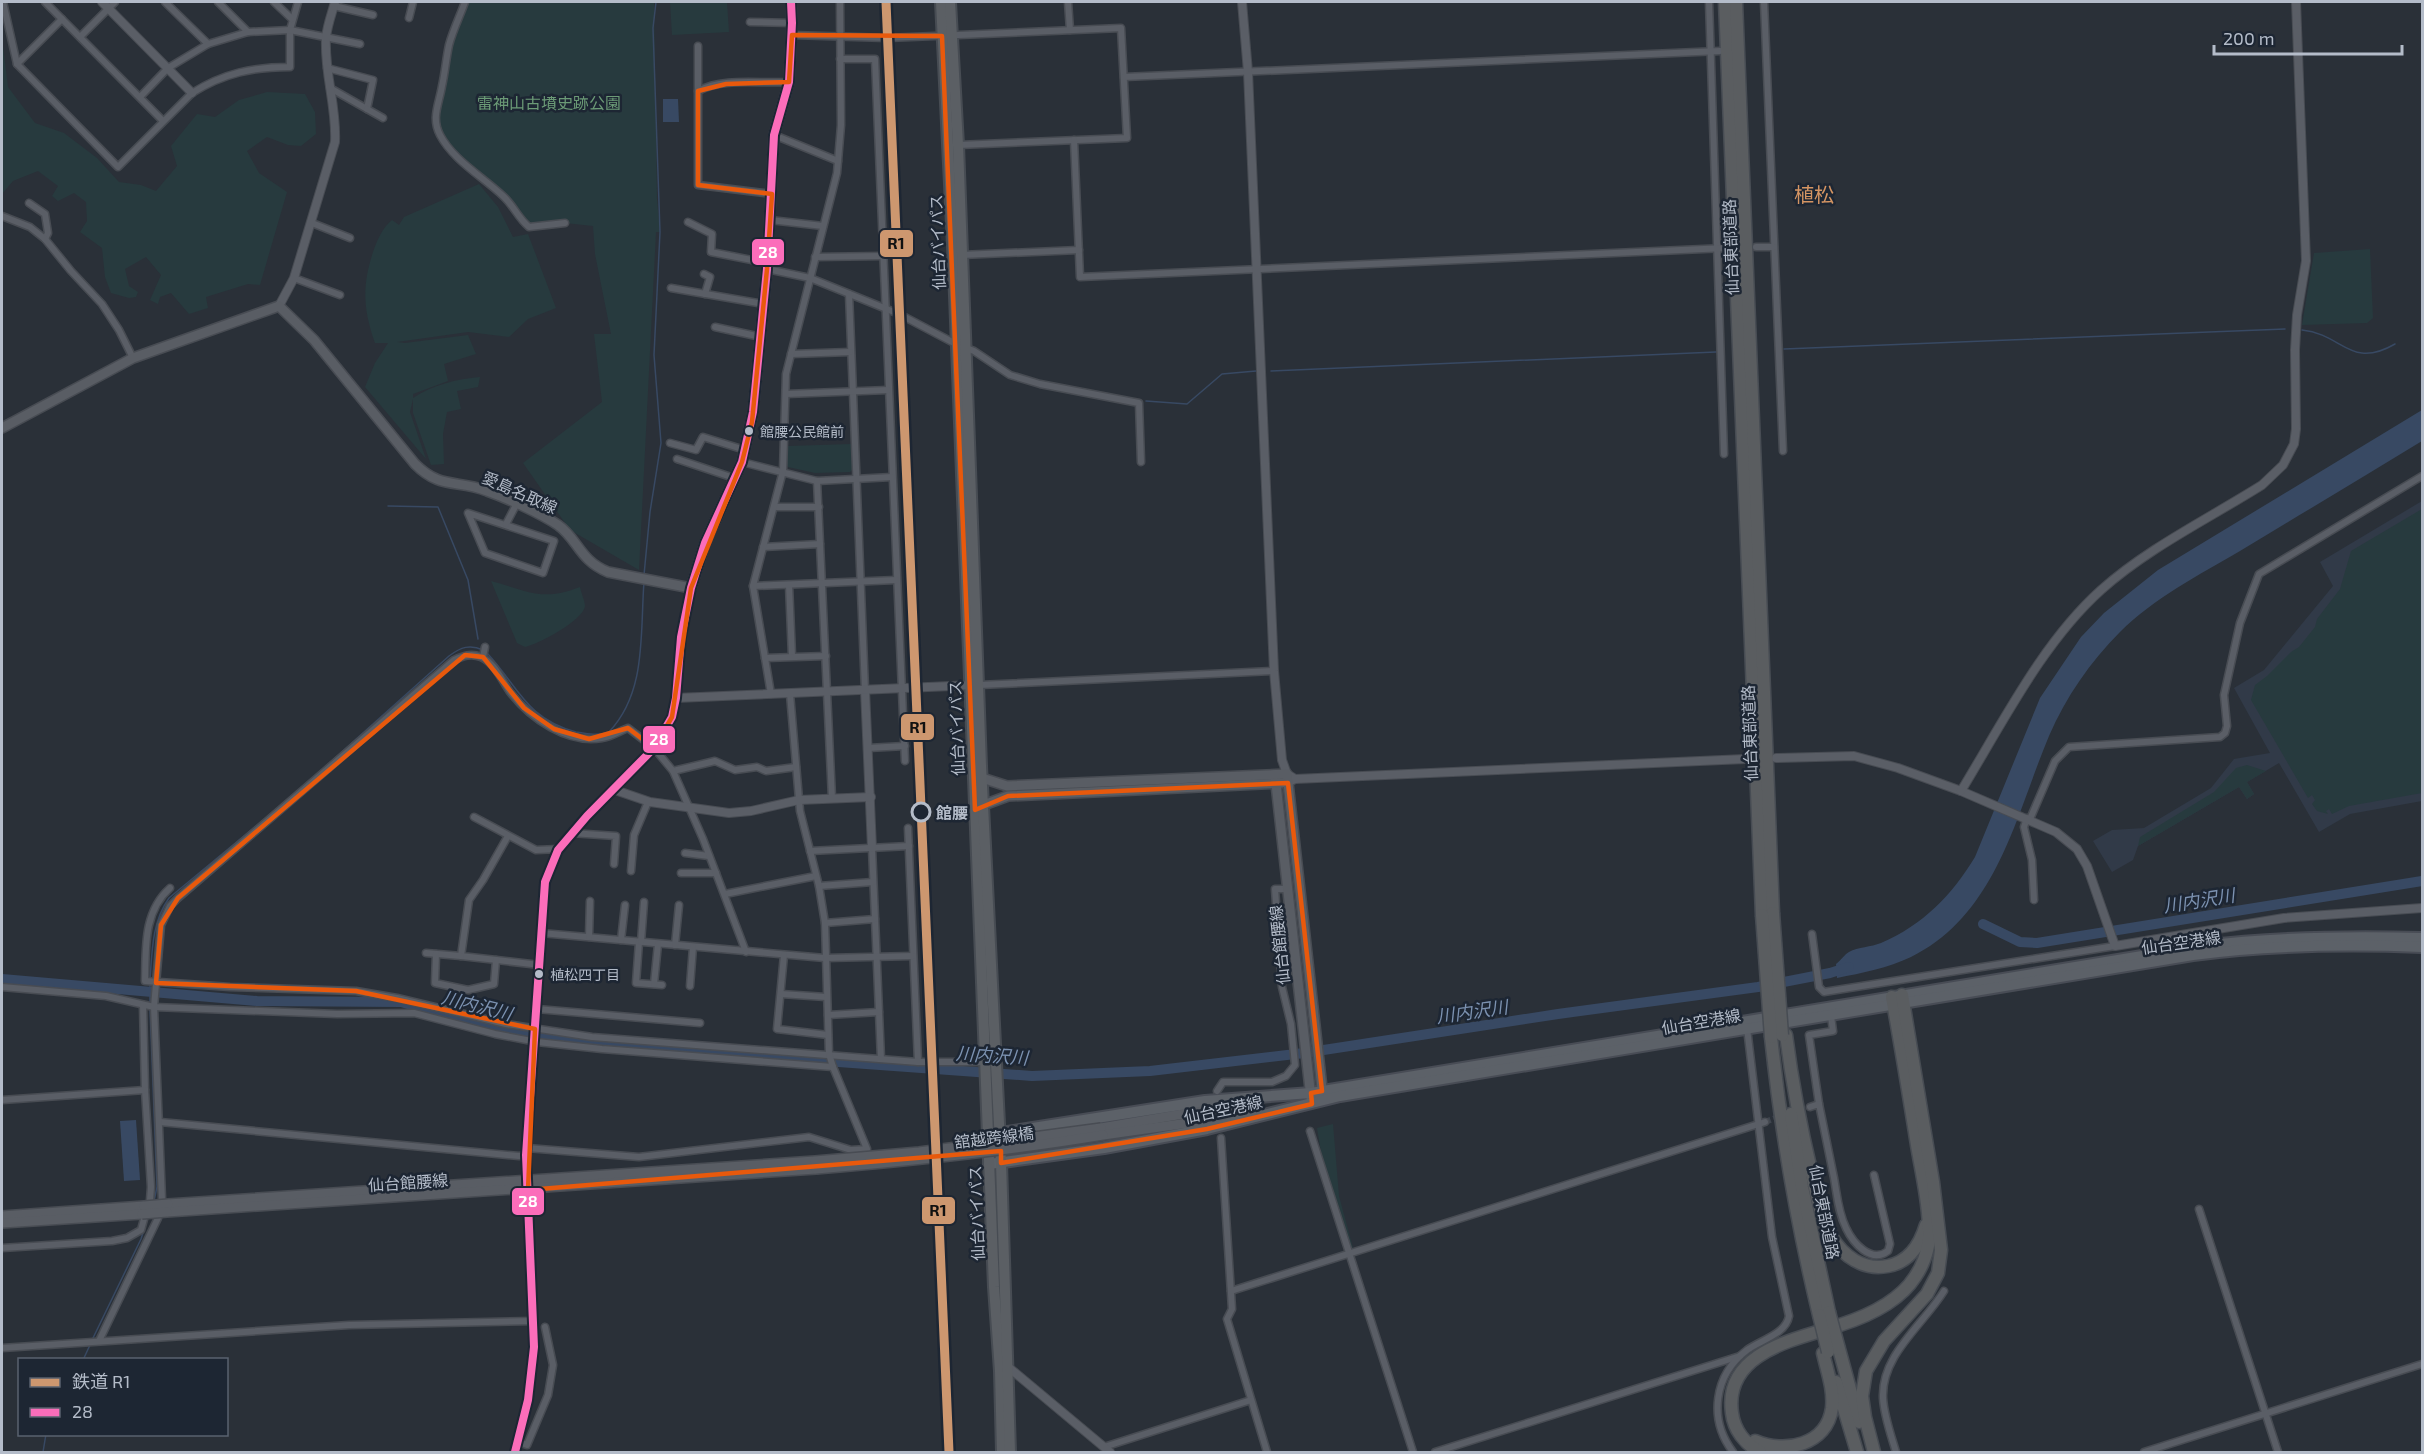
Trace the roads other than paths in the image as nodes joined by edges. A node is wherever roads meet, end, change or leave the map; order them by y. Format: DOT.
graph roads {
  1 [pos="3,2"];
  2 [pos="45,2"];
  3 [pos="115,2"];
  4 [pos="165,2"];
  5 [pos="218,2"];
  6 [pos="274,2"];
  7 [pos="298,2"];
  8 [pos="413,2"];
  9 [pos="465,2"];
  10 [pos="791,2"];
  11 [pos="840,2"];
  12 [pos="941,2"];
  13 [pos="950,2"];
  14 [pos="1068,2"];
  15 [pos="1242,2"];
  16 [pos="1709,2"];
  17 [pos="1725,2"];
  18 [pos="1736,2"];
  19 [pos="1764,2"];
  20 [pos="2296,2"];
  21 [pos="334,4"];
  22 [pos="105,5"];
  23 [pos="373,15"];
  24 [pos="409,18"];
  25 [pos="62,19"];
  26 [pos="292,19"];
  27 [pos="750,22"];
  28 [pos="792,23"];
  29 [pos="290,30"];
  30 [pos="1070,30"];
  31 [pos="248,32"];
  32 [pos="792,35"];
  33 [pos="326,36"];
  34 [pos="840,36"];
  35 [pos="947,36"];
  36 [pos="80,37"];
  37 [pos="208,44"];
  38 [pos="360,44"];
  39 [pos="698,46"];
  40 [pos="1720,51"];
  41 [pos="1711,52"];
  42 [pos="840,59"];
  43 [pos="17,64"];
  44 [pos="168,68"];
  45 [pos="327,68"];
  46 [pos="1248,72"];
  47 [pos="1124,77"];
  48 [pos="789,82"];
  49 [pos="330,88"];
  50 [pos="698,91"];
  51 [pos="192,93"];
  52 [pos="140,97"];
  53 [pos="367,109"];
  54 [pos="383,118"];
  55 [pos="163,121"];
  56 [pos="774,135"];
  57 [pos="1074,140"];
  58 [pos="958,145"];
  59 [pos="838,161"];
  60 [pos="772,194"];
  61 [pos="29,203"];
  62 [pos="2,216"];
  63 [pos="770,220"];
  64 [pos="688,222"];
  65 [pos="312,223"];
  66 [pos="566,223"];
  67 [pos="823,226"];
  68 [pos="350,238"];
  69 [pos="45,239"];
  70 [pos="1756,247"];
  71 [pos="1774,247"];
  72 [pos="1725,248"];
  73 [pos="1717,249"];
  74 [pos="1079,250"];
  75 [pos="961,255"];
  76 [pos="883,256"];
  77 [pos="814,257"];
  78 [pos="767,266"];
  79 [pos="1257,270"];
  80 [pos="704,274"];
  81 [pos="294,278"];
  82 [pos="810,278"];
  83 [pos="671,288"];
  84 [pos="705,294"];
  85 [pos="849,294"];
  86 [pos="340,295"];
  87 [pos="764,304"];
  88 [pos="279,306"];
  89 [pos="884,309"];
  90 [pos="715,327"];
  91 [pos="761,337"];
  92 [pos="961,345"];
  93 [pos="850,352"];
  94 [pos="791,354"];
  95 [pos="133,358"];
  96 [pos="888,390"];
  97 [pos="852,391"];
  98 [pos="786,394"];
  99 [pos="2,427"];
  100 [pos="670,443"];
  101 [pos="745,450"];
  102 [pos="1783,451"];
  103 [pos="1724,454"];
  104 [pos="677,459"];
  105 [pos="742,462"];
  106 [pos="1141,462"];
  107 [pos="783,471"];
  108 [pos="2422,476"];
  109 [pos="892,477"];
  110 [pos="734,478"];
  111 [pos="855,478"];
  112 [pos="817,481"];
  113 [pos="516,505"];
  114 [pos="774,507"];
  115 [pos="819,507"];
  116 [pos="507,524"];
  117 [pos="820,544"];
  118 [pos="763,547"];
  119 [pos="896,580"];
  120 [pos="860,581"];
  121 [pos="823,583"];
  122 [pos="789,585"];
  123 [pos="753,586"];
  124 [pos="691,588"];
  125 [pos="792,656"];
  126 [pos="826,656"];
  127 [pos="765,658"];
  128 [pos="1274,670"];
  129 [pos="974,685"];
  130 [pos="902,688"];
  131 [pos="865,690"];
  132 [pos="828,691"];
  133 [pos="790,693"];
  134 [pos="771,694"];
  135 [pos="676,698"];
  136 [pos="904,746"];
  137 [pos="654,748"];
  138 [pos="868,748"];
  139 [pos="1776,758"];
  140 [pos="1745,759"];
  141 [pos="1282,760"];
  142 [pos="905,761"];
  143 [pos="796,767"];
  144 [pos="673,771"];
  145 [pos="978,778"];
  146 [pos="1276,779"];
  147 [pos="1290,779"];
  148 [pos="615,790"];
  149 [pos="1961,791"];
  150 [pos="871,797"];
  151 [pos="832,798"];
  152 [pos="799,800"];
  153 [pos="648,802"];
  154 [pos="979,807"];
  155 [pos="689,809"];
  156 [pos="474,817"];
  157 [pos="2027,818"];
  158 [pos="908,828"];
  159 [pos="572,833"];
  160 [pos="508,836"];
  161 [pos="909,846"];
  162 [pos="872,848"];
  163 [pos="559,849"];
  164 [pos="810,851"];
  165 [pos="685,853"];
  166 [pos="710,856"];
  167 [pos="614,864"];
  168 [pos="631,871"];
  169 [pos="681,873"];
  170 [pos="716,873"];
  171 [pos="816,876"];
  172 [pos="873,882"];
  173 [pos="819,886"];
  174 [pos="170,888"];
  175 [pos="1288,889"];
  176 [pos="725,894"];
  177 [pos="2034,900"];
  178 [pos="590,901"];
  179 [pos="644,902"];
  180 [pos="2422,904"];
  181 [pos="625,905"];
  182 [pos="679,905"];
  183 [pos="1768,914"];
  184 [pos="875,919"];
  185 [pos="825,923"];
  186 [pos="541,933"];
  187 [pos="1812,934"];
  188 [pos="590,937"];
  189 [pos="2422,938"];
  190 [pos="621,940"];
  191 [pos="640,942"];
  192 [pos="2115,943"];
  193 [pos="658,944"];
  194 [pos="675,945"];
  195 [pos="693,947"];
  196 [pos="2422,947"];
  197 [pos="746,952"];
  198 [pos="426,953"];
  199 [pos="436,954"];
  200 [pos="784,955"];
  201 [pos="461,956"];
  202 [pos="913,956"];
  203 [pos="878,957"];
  204 [pos="825,958"];
  205 [pos="496,960"];
  206 [pos="540,965"];
  207 [pos="153,983"];
  208 [pos="690,986"];
  209 [pos="2,987"];
  210 [pos="781,994"];
  211 [pos="826,997"];
  212 [pos="1898,1000"];
  213 [pos="150,1005"];
  214 [pos="537,1010"];
  215 [pos="879,1012"];
  216 [pos="828,1015"];
  217 [pos="1831,1016"];
  218 [pos="700,1023"];
  219 [pos="1747,1028"];
  220 [pos="534,1035"];
  221 [pos="828,1035"];
  222 [pos="1780,1036"];
  223 [pos="830,1056"];
  224 [pos="881,1059"];
  225 [pos="918,1062"];
  226 [pos="832,1066"];
  227 [pos="990,1071"];
  228 [pos="145,1090"];
  229 [pos="1217,1091"];
  230 [pos="1288,1096"];
  231 [pos="1317,1097"];
  232 [pos="2,1100"];
  233 [pos="1819,1104"];
  234 [pos="1810,1107"];
  235 [pos="1290,1110"];
  236 [pos="160,1122"];
  237 [pos="1765,1122"];
  238 [pos="1757,1124"];
  239 [pos="1310,1131"];
  240 [pos="1102,1132"];
  241 [pos="1000,1133"];
  242 [pos="988,1135"];
  243 [pos="1221,1137"];
  244 [pos="526,1152"];
  245 [pos="1001,1162"];
  246 [pos="989,1164"];
  247 [pos="816,1165"];
  248 [pos="1874,1175"];
  249 [pos="527,1185"];
  250 [pos="166,1205"];
  251 [pos="2199,1209"];
  252 [pos="145,1210"];
  253 [pos="2,1216"];
  254 [pos="158,1218"];
  255 [pos="1928,1218"];
  256 [pos="2,1223"];
  257 [pos="145,1231"];
  258 [pos="1939,1232"];
  259 [pos="2,1248"];
  260 [pos="1350,1253"];
  261 [pos="1944,1290"];
  262 [pos="1231,1291"];
  263 [pos="1820,1315"];
  264 [pos="534,1321"];
  265 [pos="545,1327"];
  266 [pos="97,1341"];
  267 [pos="2,1348"];
  268 [pos="1830,1351"];
  269 [pos="1740,1356"];
  270 [pos="2422,1364"];
  271 [pos="1007,1366"];
  272 [pos="528,1400"];
  273 [pos="1251,1400"];
  274 [pos="542,1404"];
  275 [pos="2265,1413"];
  276 [pos="518,1442"];
  277 [pos="1107,1450"];
  278 [pos="515,1452"];
  279 [pos="1002,1452"];
  280 [pos="1010,1452"];
  281 [pos="1267,1452"];
  282 [pos="1413,1452"];
  283 [pos="1435,1452"];
  284 [pos="1733,1452"];
  285 [pos="1760,1452"];
  286 [pos="1857,1452"];
  287 [pos="1869,1452"];
  288 [pos="1874,1452"];
  289 [pos="1896,1452"];
  290 [pos="2145,1452"];
  291 [pos="2278,1452"];
  1 -- 43 [label="street"];
  2 -- 25 [label="street"];
  3 -- 22 [label="street"];
  4 -- 37 [label="street"];
  5 -- 31 [label="street"];
  6 -- 26 [label="street"];
  7 -- 26 [label="street"];
  8 -- 24 [label="street"];
  9 -- 66 [label="street"];
  10 -- 28 [label="main road"];
  11 -- 34 [label="street"];
  12 -- 35 [label="highway, 仙台バイパス"];
  13 -- 35 [label="highway, 仙台バイパス"];
  14 -- 30 [label="street"];
  15 -- 46 [label="street"];
  16 -- 41 [label="street"];
  17 -- 183 [label="highway, 仙台東部道路"];
  18 -- 183 [label="highway, 仙台東部道路"];
  19 -- 71 [label="street"];
  20 -- 149 [label="street"];
  21 -- 23 [label="street"];
  21 -- 33 [label="street"];
  22 -- 36 [label="street"];
  22 -- 44 [label="street"];
  25 -- 36 [label="street"];
  25 -- 43 [label="street"];
  26 -- 29 [label="street"];
  27 -- 28 [label="street"];
  28 -- 32 [label="main road"];
  29 -- 31 [label="street"];
  29 -- 33 [label="street"];
  29 -- 51 [label="street"];
  30 -- 35 [label="street"];
  30 -- 47 [label="street"];
  31 -- 37 [label="street"];
  32 -- 34 [label="street"];
  32 -- 48 [label="main road"];
  33 -- 38 [label="street"];
  33 -- 45 [label="street"];
  34 -- 35 [label="street"];
  34 -- 42 [label="street"];
  35 -- 58 [label="highway, 仙台バイパス"];
  35 -- 92 [label="highway, 仙台バイパス"];
  36 -- 52 [label="street"];
  37 -- 44 [label="street"];
  39 -- 50 [label="street"];
  40 -- 41 [label="street"];
  41 -- 46 [label="street"];
  41 -- 73 [label="street"];
  42 -- 59 [label="street"];
  42 -- 76 [label="street"];
  43 -- 55 [label="street"];
  44 -- 51 [label="street"];
  44 -- 52 [label="street"];
  45 -- 49 [label="street"];
  45 -- 53 [label="street"];
  46 -- 47 [label="street"];
  46 -- 79 [label="street"];
  47 -- 57 [label="street"];
  48 -- 50 [label="street"];
  48 -- 56 [label="main road"];
  49 -- 53 [label="street"];
  49 -- 65 [label="street"];
  50 -- 60 [label="street"];
  51 -- 55 [label="street"];
  52 -- 55 [label="street"];
  53 -- 54 [label="street"];
  56 -- 59 [label="street"];
  56 -- 60 [label="main road"];
  57 -- 58 [label="street"];
  57 -- 74 [label="street"];
  58 -- 75 [label="highway, 仙台バイパス"];
  59 -- 67 [label="street"];
  60 -- 63 [label="main road"];
  61 -- 69 [label="street"];
  62 -- 69 [label="street"];
  63 -- 67 [label="street"];
  63 -- 78 [label="main road"];
  64 -- 78 [label="street"];
  65 -- 68 [label="street"];
  65 -- 81 [label="street"];
  67 -- 77 [label="street"];
  69 -- 95 [label="street"];
  70 -- 71 [label="street"];
  71 -- 102 [label="street"];
  72 -- 73 [label="street"];
  73 -- 79 [label="street"];
  73 -- 103 [label="street"];
  74 -- 75 [label="street"];
  74 -- 79 [label="street"];
  75 -- 92 [label="highway, 仙台バイパス"];
  76 -- 77 [label="street"];
  76 -- 89 [label="street"];
  77 -- 82 [label="street"];
  78 -- 82 [label="street"];
  78 -- 87 [label="main road"];
  79 -- 128 [label="street"];
  80 -- 84 [label="street"];
  81 -- 86 [label="street"];
  81 -- 88 [label="street"];
  82 -- 85 [label="street"];
  82 -- 94 [label="street"];
  83 -- 84 [label="street"];
  84 -- 87 [label="street"];
  85 -- 89 [label="street"];
  85 -- 93 [label="street"];
  87 -- 91 [label="main road"];
  88 -- 95 [label="main road"];
  88 -- 113 [label="main road, 愛島名取線"];
  89 -- 92 [label="street"];
  89 -- 96 [label="street"];
  90 -- 91 [label="street"];
  91 -- 101 [label="main road"];
  92 -- 106 [label="street"];
  92 -- 129 [label="highway, 仙台バイパス"];
  93 -- 94 [label="street"];
  93 -- 97 [label="street"];
  94 -- 98 [label="street"];
  95 -- 99 [label="main road"];
  96 -- 97 [label="street"];
  96 -- 109 [label="street"];
  97 -- 98 [label="street"];
  97 -- 111 [label="street"];
  98 -- 107 [label="street"];
  100 -- 101 [label="street"];
  101 -- 105 [label="main road"];
  104 -- 110 [label="street"];
  105 -- 107 [label="street"];
  105 -- 110 [label="main road"];
  107 -- 112 [label="street"];
  107 -- 114 [label="street"];
  108 -- 157 [label="street"];
  109 -- 111 [label="street"];
  109 -- 119 [label="street"];
  110 -- 124 [label="main road"];
  111 -- 112 [label="street"];
  111 -- 120 [label="street"];
  112 -- 115 [label="street"];
  113 -- 116 [label="street"];
  113 -- 124 [label="main road, 愛島名取線"];
  114 -- 115 [label="street"];
  114 -- 118 [label="street"];
  115 -- 117 [label="street"];
  116 -- 116 [label="street"];
  117 -- 118 [label="street"];
  117 -- 121 [label="street"];
  118 -- 123 [label="street"];
  119 -- 120 [label="street"];
  119 -- 130 [label="street"];
  120 -- 121 [label="street"];
  120 -- 131 [label="street"];
  121 -- 122 [label="street"];
  121 -- 126 [label="street"];
  122 -- 123 [label="street"];
  122 -- 125 [label="street"];
  123 -- 127 [label="street"];
  124 -- 135 [label="street"];
  125 -- 126 [label="street"];
  125 -- 127 [label="street"];
  126 -- 132 [label="street"];
  127 -- 134 [label="street"];
  128 -- 129 [label="street"];
  128 -- 141 [label="street"];
  129 -- 130 [label="street"];
  129 -- 145 [label="highway, 仙台バイパス"];
  130 -- 131 [label="street"];
  130 -- 136 [label="street"];
  131 -- 132 [label="street"];
  131 -- 138 [label="street"];
  132 -- 133 [label="street"];
  132 -- 151 [label="street"];
  133 -- 134 [label="street"];
  133 -- 143 [label="street"];
  134 -- 135 [label="street"];
  135 -- 137 [label="street"];
  136 -- 138 [label="street"];
  136 -- 142 [label="street"];
  137 -- 144 [label="street"];
  137 -- 148 [label="street"];
  137 -- 207 [label="street"];
  138 -- 150 [label="street"];
  139 -- 149 [label="street"];
  140 -- 147 [label="street"];
  141 -- 146 [label="street"];
  141 -- 147 [label="street"];
  143 -- 144 [label="street"];
  143 -- 152 [label="street"];
  144 -- 155 [label="street"];
  145 -- 146 [label="main road"];
  145 -- 154 [label="highway, 仙台バイパス"];
  146 -- 147 [label="main road"];
  146 -- 154 [label="main road"];
  146 -- 175 [label="main road, 仙台館腰線"];
  147 -- 231 [label="main road, 仙台館腰線"];
  148 -- 153 [label="street"];
  148 -- 159 [label="street"];
  149 -- 157 [label="street"];
  150 -- 151 [label="street"];
  150 -- 162 [label="street"];
  151 -- 152 [label="street"];
  152 -- 155 [label="street"];
  152 -- 164 [label="street"];
  153 -- 155 [label="street"];
  153 -- 168 [label="street"];
  154 -- 227 [label="highway, 仙台バイパス"];
  155 -- 166 [label="street"];
  156 -- 160 [label="street"];
  157 -- 177 [label="street"];
  157 -- 192 [label="street"];
  158 -- 161 [label="street"];
  159 -- 163 [label="street"];
  159 -- 167 [label="street"];
  160 -- 163 [label="street"];
  160 -- 201 [label="street"];
  161 -- 162 [label="street"];
  161 -- 202 [label="street"];
  162 -- 164 [label="street"];
  162 -- 172 [label="street"];
  163 -- 186 [label="street"];
  164 -- 171 [label="street"];
  165 -- 166 [label="street"];
  166 -- 170 [label="street"];
  169 -- 170 [label="street"];
  170 -- 176 [label="street"];
  171 -- 173 [label="street"];
  171 -- 176 [label="street"];
  172 -- 173 [label="street"];
  172 -- 184 [label="street"];
  173 -- 185 [label="street"];
  174 -- 207 [label="street"];
  175 -- 229 [label="street"];
  175 -- 231 [label="main road, 仙台館腰線"];
  176 -- 197 [label="street"];
  178 -- 188 [label="street"];
  179 -- 191 [label="street"];
  180 -- 192 [label="street"];
  181 -- 190 [label="street"];
  182 -- 194 [label="street"];
  183 -- 222 [label="highway, 仙台東部道路, bridge"];
  183 -- 222 [label="highway, 仙台東部道路, bridge"];
  184 -- 185 [label="street"];
  184 -- 203 [label="street"];
  185 -- 204 [label="street"];
  186 -- 188 [label="street"];
  186 -- 206 [label="street"];
  187 -- 192 [label="street"];
  188 -- 190 [label="street"];
  189 -- 212 [label="main road, 仙台空港線"];
  190 -- 191 [label="street"];
  191 -- 193 [label="street"];
  191 -- 193 [label="street"];
  193 -- 194 [label="street"];
  194 -- 195 [label="street"];
  195 -- 197 [label="street"];
  195 -- 208 [label="street"];
  196 -- 212 [label="main road, 仙台空港線"];
  197 -- 200 [label="street"];
  198 -- 199 [label="street"];
  199 -- 201 [label="street"];
  199 -- 205 [label="street"];
  200 -- 204 [label="street"];
  200 -- 210 [label="street"];
  201 -- 205 [label="street"];
  202 -- 203 [label="street"];
  202 -- 225 [label="street"];
  203 -- 204 [label="street"];
  203 -- 215 [label="street"];
  204 -- 211 [label="street"];
  205 -- 206 [label="street"];
  206 -- 214 [label="street"];
  207 -- 213 [label="street"];
  207 -- 220 [label="street"];
  209 -- 213 [label="street"];
  210 -- 211 [label="street"];
  210 -- 221 [label="street"];
  211 -- 216 [label="street"];
  212 -- 217 [label="main road, 仙台空港線"];
  212 -- 231 [label="main road, 仙台空港線"];
  212 -- 255 [label="highway"];
  212 -- 258 [label="highway"];
  213 -- 220 [label="street"];
  213 -- 228 [label="street"];
  213 -- 236 [label="street"];
  214 -- 218 [label="street"];
  214 -- 220 [label="street"];
  215 -- 216 [label="street"];
  215 -- 224 [label="street"];
  216 -- 221 [label="street"];
  217 -- 219 [label="main road, 仙台空港線"];
  217 -- 233 [label="street"];
  219 -- 231 [label="main road, 仙台空港線"];
  219 -- 238 [label="street"];
  220 -- 223 [label="street"];
  220 -- 226 [label="street"];
  220 -- 244 [label="street"];
  221 -- 223 [label="street"];
  222 -- 255 [label="highway"];
  222 -- 263 [label="highway, 仙台東部道路"];
  222 -- 263 [label="highway, 仙台東部道路"];
  223 -- 224 [label="street"];
  223 -- 226 [label="street"];
  224 -- 225 [label="street"];
  225 -- 227 [label="street"];
  226 -- 244 [label="street"];
  227 -- 241 [label="highway, 仙台バイパス"];
  227 -- 242 [label="highway, 仙台バイパス"];
  228 -- 232 [label="street"];
  228 -- 252 [label="street"];
  230 -- 231 [label="main road, 仙台空港線"];
  230 -- 240 [label="main road"];
  230 -- 241 [label="main road, 仙台空港線"];
  231 -- 235 [label="main road, 仙台空港線"];
  233 -- 234 [label="street"];
  233 -- 248 [label="street"];
  235 -- 240 [label="main road"];
  235 -- 245 [label="main road, 仙台空港線"];
  236 -- 244 [label="street"];
  236 -- 250 [label="street"];
  237 -- 238 [label="street"];
  238 -- 260 [label="street"];
  238 -- 269 [label="street"];
  239 -- 260 [label="street"];
  240 -- 247 [label="main road, 舘越跨線橋, bridge"];
  241 -- 242 [label="main road, 仙台空港線"];
  241 -- 245 [label="highway, 仙台バイパス"];
  242 -- 246 [label="highway, 仙台バイパス"];
  243 -- 262 [label="street"];
  244 -- 249 [label="street"];
  245 -- 246 [label="main road, 仙台空港線"];
  245 -- 271 [label="highway, 仙台バイパス"];
  246 -- 279 [label="highway, 仙台バイパス"];
  247 -- 249 [label="main road, 仙台館腰線"];
  249 -- 250 [label="main road, 仙台館腰線"];
  249 -- 264 [label="street"];
  250 -- 252 [label="main road, 仙台館腰線, bridge"];
  251 -- 275 [label="street"];
  252 -- 253 [label="main road, 仙台館腰線"];
  252 -- 256 [label="main road, 仙台館腰線"];
  252 -- 257 [label="street"];
  254 -- 257 [label="street"];
  255 -- 285 [label="highway"];
  257 -- 259 [label="street"];
  257 -- 266 [label="street"];
  258 -- 268 [label="highway"];
  258 -- 288 [label="highway"];
  260 -- 262 [label="street"];
  260 -- 282 [label="street"];
  261 -- 289 [label="street"];
  262 -- 273 [label="street"];
  263 -- 268 [label="highway, 仙台東部道路, bridge"];
  264 -- 266 [label="street"];
  264 -- 272 [label="street"];
  265 -- 274 [label="street"];
  266 -- 267 [label="street"];
  268 -- 286 [label="highway, 仙台東部道路"];
  268 -- 287 [label="highway, 仙台東部道路"];
  269 -- 283 [label="street"];
  269 -- 284 [label="street"];
  270 -- 275 [label="street"];
  271 -- 277 [label="street"];
  271 -- 280 [label="highway, 仙台バイパス"];
  272 -- 274 [label="street"];
  272 -- 276 [label="street"];
  273 -- 277 [label="street"];
  273 -- 281 [label="street"];
  274 -- 276 [label="street"];
  275 -- 290 [label="street"];
  275 -- 291 [label="street"];
  276 -- 278 [label="street"];
}
